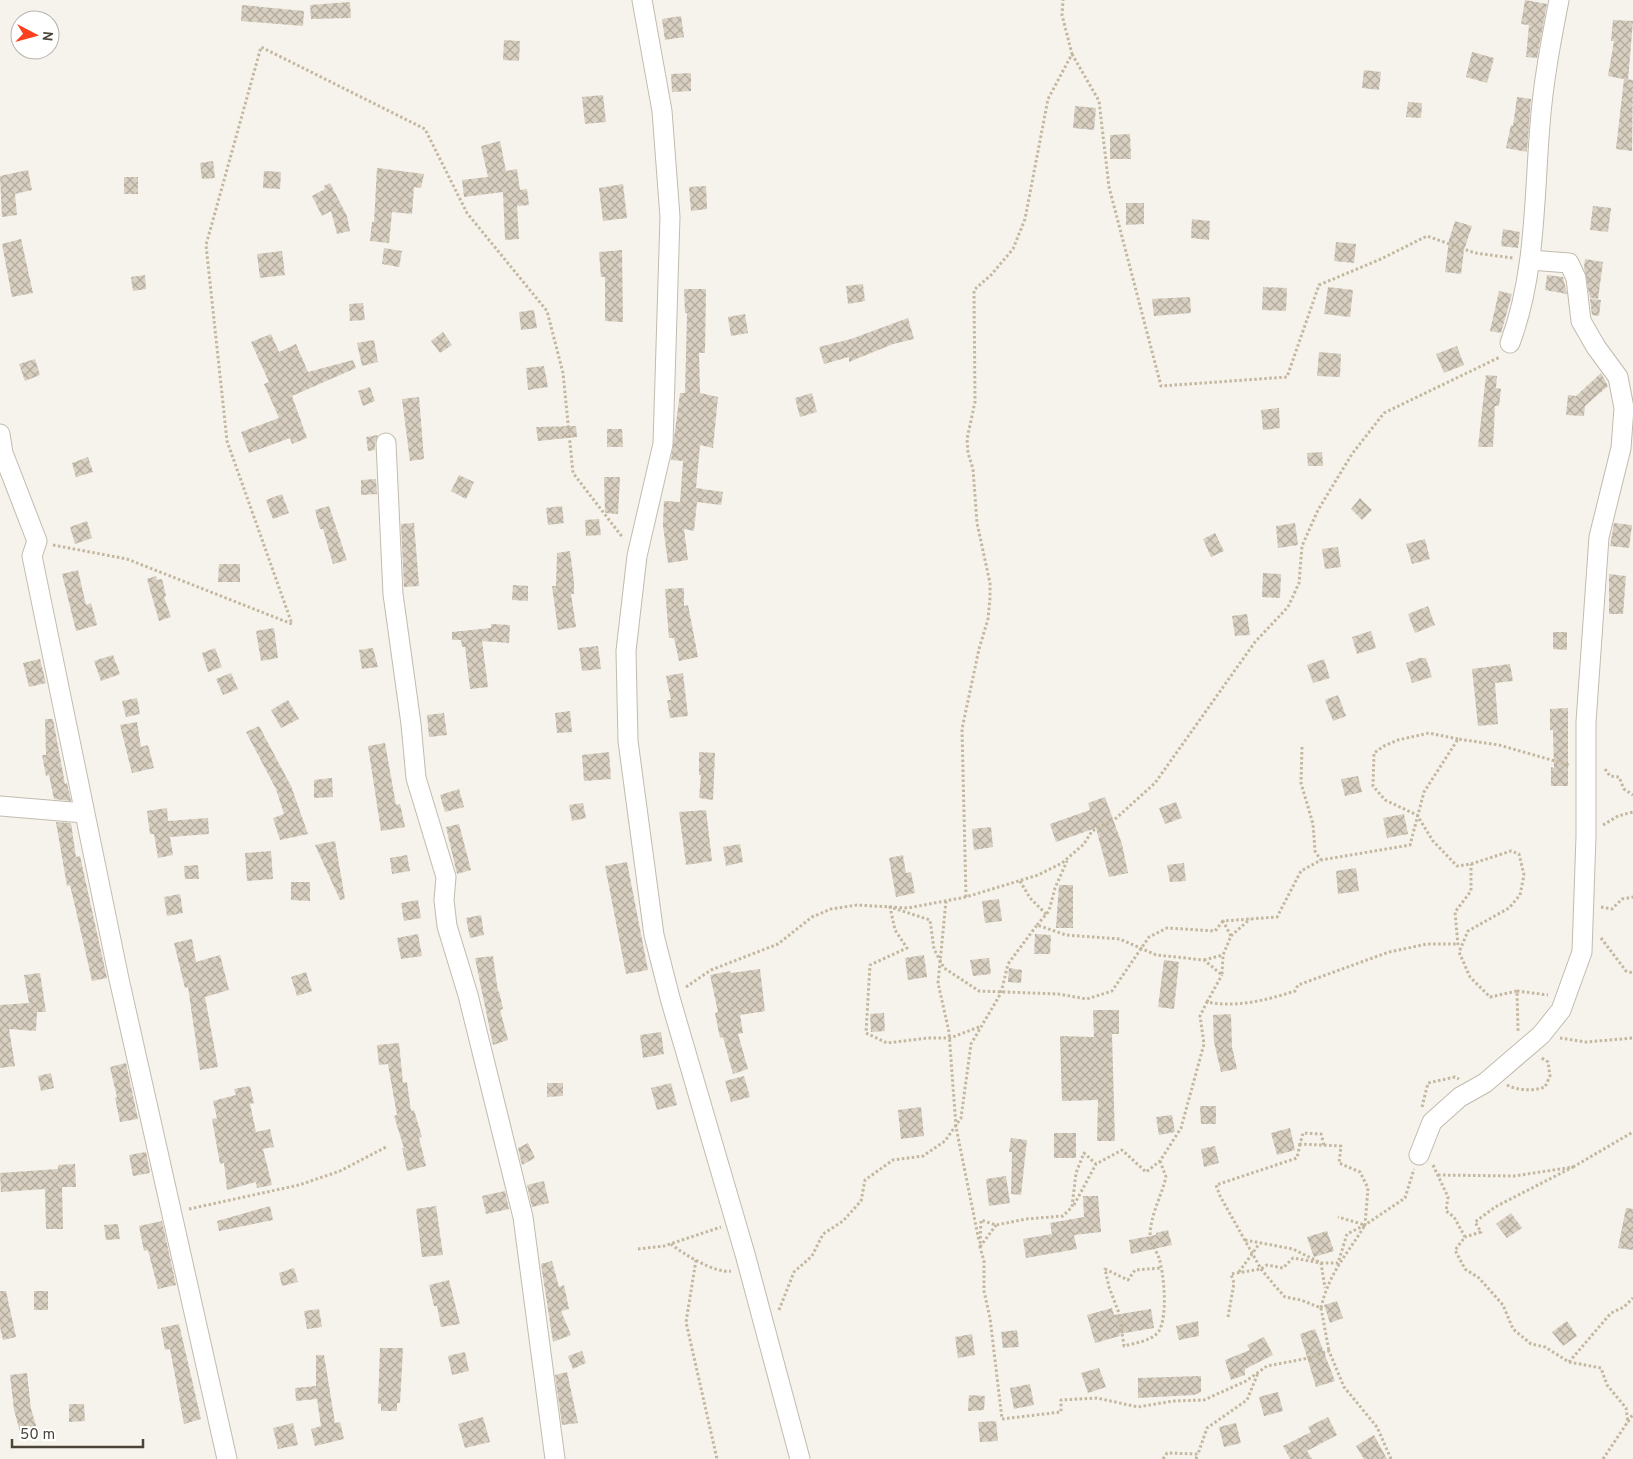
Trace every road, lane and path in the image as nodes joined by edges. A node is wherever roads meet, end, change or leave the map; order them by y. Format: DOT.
graph roads {
  1 [pos="642,0"];
  2 [pos="1063,0"];
  3 [pos="1559,0"];
  4 [pos="1072,54"];
  5 [pos="1530,260"];
  6 [pos="1510,343"];
  7 [pos="1626,379"];
  8 [pos="0,434"];
  9 [pos="386,443"];
  10 [pos="37,542"];
  11 [pos="637,556"];
  12 [pos="1458,738"];
  13 [pos="1302,747"];
  14 [pos="1586,765"];
  15 [pos="1633,795"];
  16 [pos="0,806"];
  17 [pos="1633,812"];
  18 [pos="84,813"];
  19 [pos="1417,814"];
  20 [pos="1586,836"];
  21 [pos="1068,858"];
  22 [pos="1321,860"];
  23 [pos="1471,864"];
  24 [pos="1020,881"];
  25 [pos="966,897"];
  26 [pos="1633,897"];
  27 [pos="946,901"];
  28 [pos="1584,905"];
  29 [pos="890,907"];
  30 [pos="1047,915"];
  31 [pos="1251,919"];
  32 [pos="1223,921"];
  33 [pos="1038,925"];
  34 [pos="1602,935"];
  35 [pos="1231,936"];
  36 [pos="1458,944"];
  37 [pos="1140,948"];
  38 [pos="1459,952"];
  39 [pos="1222,955"];
  40 [pos="1204,960"];
  41 [pos="940,961"];
  42 [pos="1633,973"];
  43 [pos="1222,975"];
  44 [pos="1516,992"];
  45 [pos="1001,993"];
  46 [pos="670,998"];
  47 [pos="1566,998"];
  48 [pos="1208,1002"];
  49 [pos="979,1027"];
  50 [pos="1541,1035"];
  51 [pos="950,1038"];
  52 [pos="1633,1038"];
  53 [pos="1525,1048"];
  54 [pos="1485,1083"];
  55 [pos="1420,1116"];
  56 [pos="956,1126"];
  57 [pos="1633,1132"];
  58 [pos="1300,1144"];
  59 [pos="1324,1145"];
  60 [pos="388,1146"];
  61 [pos="1421,1149"];
  62 [pos="1160,1161"];
  63 [pos="1096,1164"];
  64 [pos="1573,1167"];
  65 [pos="1438,1175"];
  66 [pos="1072,1206"];
  67 [pos="171,1212"];
  68 [pos="1338,1217"];
  69 [pos="736,1223"];
  70 [pos="996,1225"];
  71 [pos="1365,1225"];
  72 [pos="1465,1237"];
  73 [pos="1244,1240"];
  74 [pos="1259,1243"];
  75 [pos="671,1244"];
  76 [pos="980,1247"];
  77 [pos="638,1249"];
  78 [pos="1251,1252"];
  79 [pos="696,1260"];
  80 [pos="1321,1263"];
  81 [pos="1338,1263"];
  82 [pos="749,1267"];
  83 [pos="1161,1268"];
  84 [pos="1261,1268"];
  85 [pos="1239,1272"];
  86 [pos="1326,1289"];
  87 [pos="1633,1298"];
  88 [pos="1321,1308"];
  89 [pos="1228,1317"];
  90 [pos="764,1323"];
  91 [pos="1329,1351"];
  92 [pos="1569,1362"];
  93 [pos="1258,1372"];
  94 [pos="1633,1414"];
  95 [pos="1628,1423"];
  96 [pos="1198,1454"];
  97 [pos="227,1459"];
  98 [pos="555,1459"];
  99 [pos="717,1459"];
  100 [pos="800,1459"];
  101 [pos="1163,1459"];
  102 [pos="1196,1459"];
  103 [pos="1391,1459"];
  104 [pos="1604,1459"];
  1 -- 11 [label="street"];
  2 -- 4 [label="path"];
  3 -- 5 [label="street"];
  4 -- 5 [label="path"];
  4 -- 25 [label="path"];
  5 -- 6 [label="street"];
  5 -- 7 [label="street"];
  6 -- 21 [label="path"];
  7 -- 14 [label="street"];
  8 -- 10 [label="street"];
  9 -- 98 [label="street"];
  10 -- 11 [label="path"];
  10 -- 18 [label="street"];
  11 -- 46 [label="street"];
  12 -- 14 [label="path"];
  12 -- 19 [label="path"];
  12 -- 19 [label="path"];
  13 -- 22 [label="path"];
  14 -- 15 [label="path"];
  14 -- 20 [label="street"];
  16 -- 18 [label="street"];
  17 -- 20 [label="path"];
  18 -- 67 [label="street"];
  19 -- 22 [label="path"];
  19 -- 23 [label="path"];
  20 -- 28 [label="street"];
  21 -- 24 [label="path"];
  21 -- 30 [label="path"];
  22 -- 31 [label="path"];
  23 -- 36 [label="path"];
  23 -- 38 [label="path"];
  24 -- 25 [label="path"];
  24 -- 30 [label="path"];
  25 -- 27 [label="path"];
  26 -- 28 [label="path"];
  27 -- 29 [label="path"];
  27 -- 41 [label="path"];
  28 -- 47 [label="street"];
  29 -- 41 [label="path"];
  29 -- 46 [label="path"];
  29 -- 51 [label="path"];
  30 -- 33 [label="path"];
  31 -- 32 [label="path"];
  31 -- 35 [label="path"];
  32 -- 35 [label="path"];
  32 -- 37 [label="path"];
  33 -- 37 [label="path"];
  33 -- 45 [label="path"];
  34 -- 42 [label="path"];
  35 -- 39 [label="path"];
  36 -- 38 [label="path"];
  36 -- 48 [label="path"];
  37 -- 40 [label="path"];
  37 -- 45 [label="path"];
  38 -- 44 [label="path"];
  39 -- 40 [label="path"];
  39 -- 43 [label="path"];
  40 -- 43 [label="path"];
  41 -- 45 [label="path"];
  41 -- 51 [label="path"];
  43 -- 48 [label="path"];
  44 -- 47 [label="path"];
  44 -- 53 [label="path"];
  45 -- 49 [label="path"];
  46 -- 69 [label="street"];
  47 -- 50 [label="street"];
  48 -- 62 [label="path"];
  49 -- 51 [label="path"];
  49 -- 56 [label="path"];
  50 -- 52 [label="path"];
  50 -- 53 [label="street"];
  51 -- 56 [label="path"];
  53 -- 54 [label="street"];
  53 -- 54 [label="path"];
  54 -- 55 [label="path"];
  54 -- 61 [label="street"];
  56 -- 76 [label="path"];
  56 -- 90 [label="path"];
  57 -- 64 [label="path"];
  58 -- 59 [label="path"];
  58 -- 59 [label="path"];
  58 -- 73 [label="path"];
  59 -- 71 [label="path"];
  60 -- 67 [label="path"];
  61 -- 65 [label="path"];
  61 -- 71 [label="path"];
  62 -- 63 [label="path"];
  62 -- 83 [label="path"];
  63 -- 66 [label="path"];
  63 -- 66 [label="path"];
  64 -- 65 [label="path"];
  64 -- 72 [label="path"];
  65 -- 72 [label="path"];
  66 -- 70 [label="path"];
  67 -- 97 [label="street"];
  68 -- 71 [label="path"];
  69 -- 75 [label="path"];
  69 -- 82 [label="street"];
  70 -- 76 [label="path"];
  70 -- 76 [label="path"];
  71 -- 81 [label="path"];
  71 -- 81 [label="path"];
  72 -- 92 [label="path"];
  73 -- 74 [label="path"];
  73 -- 78 [label="path"];
  74 -- 78 [label="path"];
  74 -- 80 [label="path"];
  75 -- 77 [label="path"];
  75 -- 79 [label="path"];
  76 -- 93 [label="path"];
  78 -- 84 [label="path"];
  78 -- 85 [label="path"];
  79 -- 82 [label="path"];
  79 -- 99 [label="path"];
  80 -- 81 [label="path"];
  80 -- 84 [label="path"];
  80 -- 86 [label="path"];
  81 -- 86 [label="path"];
  82 -- 90 [label="street"];
  83 -- 83 [label="path"];
  84 -- 85 [label="path"];
  84 -- 88 [label="path"];
  85 -- 89 [label="path"];
  86 -- 88 [label="path"];
  87 -- 92 [label="path"];
  88 -- 91 [label="path"];
  90 -- 100 [label="street"];
  91 -- 93 [label="path"];
  91 -- 103 [label="path"];
  92 -- 95 [label="path"];
  93 -- 96 [label="path"];
  94 -- 95 [label="path"];
  95 -- 104 [label="path"];
  96 -- 101 [label="path"];
  96 -- 102 [label="path"];
}
